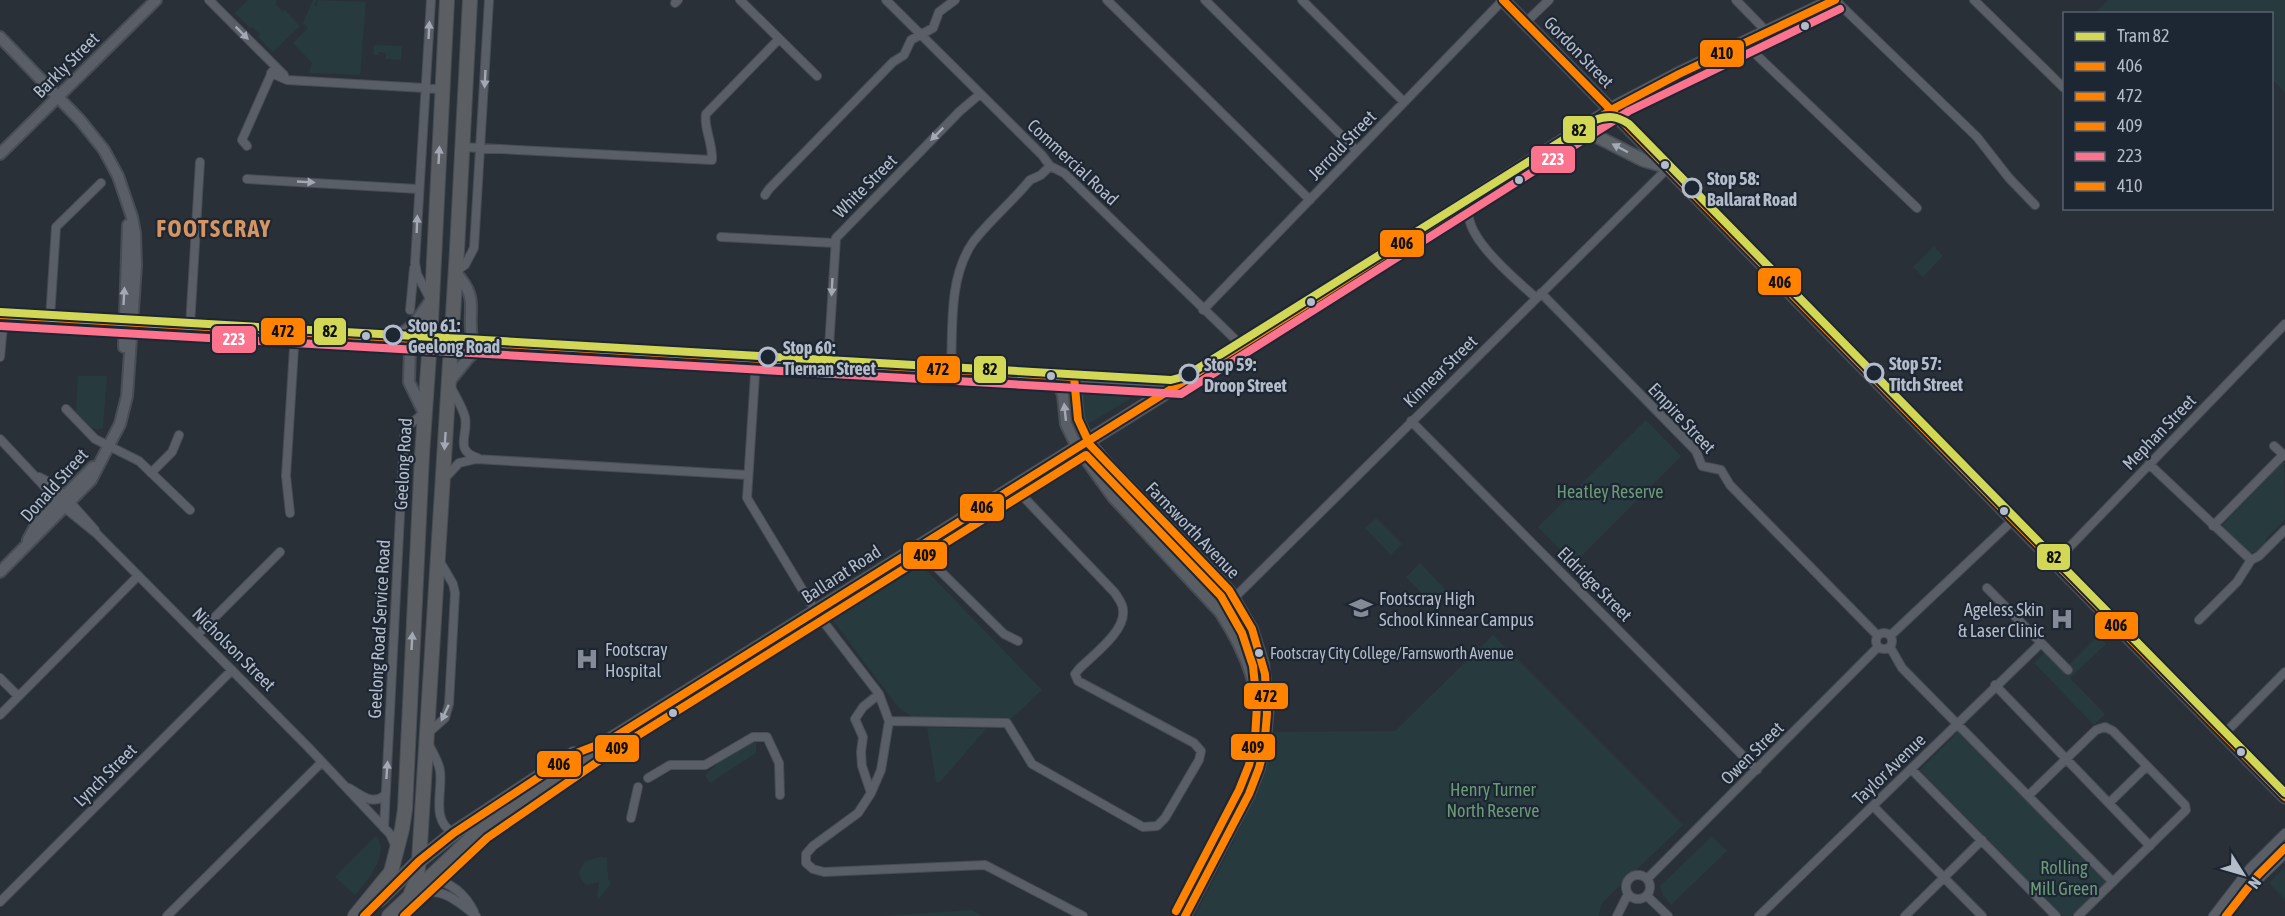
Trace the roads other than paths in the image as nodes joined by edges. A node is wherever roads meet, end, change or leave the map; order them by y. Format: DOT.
graph roads {
  1 [pos="156,0"];
  2 [pos="209,0"];
  3 [pos="430,0"];
  4 [pos="447,0"];
  5 [pos="470,0"];
  6 [pos="489,0"];
  7 [pos="740,0"];
  8 [pos="886,0"];
  9 [pos="955,0"];
  10 [pos="1107,0"];
  11 [pos="1204,0"];
  12 [pos="1302,0"];
  13 [pos="1503,0"];
  14 [pos="1549,0"];
  15 [pos="1736,0"];
  16 [pos="1835,0"];
  17 [pos="1974,0"];
  18 [pos="1526,23"];
  19 [pos="1768,33"];
  20 [pos="920,35"];
  21 [pos="0,37"];
  22 [pos="779,39"];
  23 [pos="1745,44"];
  24 [pos="273,69"];
  25 [pos="817,76"];
  26 [pos="2063,87"];
  27 [pos="426,88"];
  28 [pos="442,89"];
  29 [pos="980,94"];
  30 [pos="58,97"];
  31 [pos="1404,102"];
  32 [pos="1611,110"];
  33 [pos="1572,135"];
  34 [pos="244,143"];
  35 [pos="462,147"];
  36 [pos="481,147"];
  37 [pos="1357,151"];
  38 [pos="0,154"];
  39 [pos="200,162"];
  40 [pos="1050,166"];
  41 [pos="1668,168"];
  42 [pos="247,179"];
  43 [pos="100,183"];
  44 [pos="418,189"];
  45 [pos="765,195"];
  46 [pos="1473,199"];
  47 [pos="1310,200"];
  48 [pos="2035,205"];
  49 [pos="1917,208"];
  50 [pos="1450,214"];
  51 [pos="458,217"];
  52 [pos="1470,223"];
  53 [pos="435,234"];
  54 [pos="722,237"];
  55 [pos="834,243"];
  56 [pos="415,263"];
  57 [pos="455,272"];
  58 [pos="1538,296"];
  59 [pos="431,300"];
  60 [pos="410,310"];
  61 [pos="1203,310"];
  62 [pos="2,315"];
  63 [pos="50,318"];
  64 [pos="128,322"];
  65 [pos="190,326"];
  66 [pos="2284,327"];
  67 [pos="295,332"];
  68 [pos="401,338"];
  69 [pos="430,340"];
  70 [pos="450,341"];
  71 [pos="473,342"];
  72 [pos="487,343"];
  73 [pos="1241,345"];
  74 [pos="0,357"];
  75 [pos="756,359"];
  76 [pos="828,363"];
  77 [pos="951,370"];
  78 [pos="1056,376"];
  79 [pos="1074,377"];
  80 [pos="448,383"];
  81 [pos="1179,384"];
  82 [pos="66,409"];
  83 [pos="424,414"];
  84 [pos="1411,421"];
  85 [pos="179,435"];
  86 [pos="1,442"];
  87 [pos="111,444"];
  88 [pos="1082,444"];
  89 [pos="2274,446"];
  90 [pos="2284,455"];
  91 [pos="479,459"];
  92 [pos="2149,464"];
  93 [pos="151,473"];
  94 [pos="748,475"];
  95 [pos="442,486"];
  96 [pos="1014,487"];
  97 [pos="65,502"];
  98 [pos="190,510"];
  99 [pos="1154,512"];
  100 [pos="290,513"];
  101 [pos="2013,520"];
  102 [pos="1140,526"];
  103 [pos="2213,526"];
  104 [pos="2285,530"];
  105 [pos="1182,542"];
  106 [pos="916,548"];
  107 [pos="280,552"];
  108 [pos="437,556"];
  109 [pos="1168,556"];
  110 [pos="2251,560"];
  111 [pos="2055,562"];
  112 [pos="0,572"];
  113 [pos="138,576"];
  114 [pos="1987,588"];
  115 [pos="1234,598"];
  116 [pos="816,612"];
  117 [pos="1220,612"];
  118 [pos="2199,620"];
  119 [pos="197,635"];
  120 [pos="1878,636"];
  121 [pos="1890,636"];
  122 [pos="1018,641"];
  123 [pos="2041,643"];
  124 [pos="1878,647"];
  125 [pos="1890,647"];
  126 [pos="232,670"];
  127 [pos="2068,670"];
  128 [pos="2285,672"];
  129 [pos="0,678"];
  130 [pos="1995,686"];
  131 [pos="879,694"];
  132 [pos="18,696"];
  133 [pos="0,715"];
  134 [pos="889,721"];
  135 [pos="389,722"];
  136 [pos="409,722"];
  137 [pos="1957,723"];
  138 [pos="2224,735"];
  139 [pos="426,737"];
  140 [pos="610,740"];
  141 [pos="2066,760"];
  142 [pos="322,762"];
  143 [pos="2146,766"];
  144 [pos="1911,769"];
  145 [pos="1758,770"];
  146 [pos="648,777"];
  147 [pos="638,787"];
  148 [pos="348,788"];
  149 [pos="872,793"];
  150 [pos="385,795"];
  151 [pos="780,795"];
  152 [pos="2029,795"];
  153 [pos="2285,797"];
  154 [pos="2109,803"];
  155 [pos="1873,806"];
  156 [pos="631,818"];
  157 [pos="1235,819"];
  158 [pos="384,828"];
  159 [pos="454,832"];
  160 [pos="2285,833"];
  161 [pos="1982,840"];
  162 [pos="2150,846"];
  163 [pos="397,851"];
  164 [pos="2285,854"];
  165 [pos="419,861"];
  166 [pos="423,877"];
  167 [pos="1944,877"];
  168 [pos="400,879"];
  169 [pos="1647,879"];
  170 [pos="2113,882"];
  171 [pos="1628,894"];
  172 [pos="1647,896"];
  173 [pos="405,901"];
  174 [pos="0,902"];
  175 [pos="167,916"];
  176 [pos="355,916"];
  177 [pos="364,916"];
  178 [pos="389,916"];
  179 [pos="476,916"];
  180 [pos="1083,916"];
  181 [pos="1185,916"];
  182 [pos="1617,916"];
  183 [pos="1668,916"];
  184 [pos="1759,916"];
  185 [pos="1905,916"];
  186 [pos="1982,916"];
  187 [pos="2056,916"];
  188 [pos="2078,916"];
  189 [pos="2213,916"];
  1 -- 30 [label="street, Barkly Street"];
  2 -- 24 [label="street, one-way"];
  27 -- 3 [label="street, one-way"];
  4 -- 28 [label="highway, Geelong Road"];
  5 -- 35 [label="highway"];
  6 -- 36 [label="street, one-way"];
  7 -- 22 [label="street"];
  8 -- 20 [label="street, Commercial Road"];
  9 -- 20 [label="street"];
  10 -- 47 [label="street"];
  11 -- 37 [label="street"];
  12 -- 31 [label="street"];
  13 -- 18 [label="main road, Gordon Street"];
  13 -- 31 [label="street, Jerrold Street"];
  14 -- 18 [label="street"];
  15 -- 19 [label="street"];
  16 -- 19 [label="highway, Ballarat Road"];
  16 -- 48 [label="street"];
  17 -- 26 [label="street"];
  18 -- 32 [label="main road, Gordon Street"];
  19 -- 23 [label="highway, Ballarat Road"];
  20 -- 29 [label="street, Commercial Road"];
  20 -- 45 [label="street"];
  21 -- 30 [label="street, Donald Street"];
  22 -- 25 [label="street"];
  22 -- 36 [label="street"];
  23 -- 32 [label="highway, Ballarat Road"];
  23 -- 49 [label="street"];
  24 -- 27 [label="street"];
  24 -- 34 [label="street"];
  27 -- 28 [label="street"];
  27 -- 44 [label="street"];
  53 -- 28 [label="highway, Geelong Road, one-way"];
  29 -- 40 [label="street, Commercial Road"];
  29 -- 55 [label="street, White Street, one-way"];
  30 -- 38 [label="street, Barkly Street"];
  30 -- 64 [label="street, Donald Street"];
  31 -- 37 [label="street, Jerrold Street"];
  32 -- 33 [label="highway, Ballarat Road"];
  32 -- 41 [label="main road, Gordon Street"];
  41 -- 33 [label="main road, one-way"];
  33 -- 46 [label="highway, Ballarat Road"];
  35 -- 36 [label="street"];
  35 -- 51 [label="highway"];
  36 -- 57 [label="street"];
  37 -- 47 [label="street, Jerrold Street"];
  39 -- 65 [label="street"];
  40 -- 61 [label="street, Commercial Road"];
  40 -- 77 [label="street"];
  41 -- 58 [label="street, Kinnear Street"];
  41 -- 101 [label="main road, Gordon Street"];
  42 -- 44 [label="street, one-way"];
  43 -- 63 [label="street"];
  56 -- 44 [label="street, one-way"];
  46 -- 50 [label="highway, Ballarat Road"];
  46 -- 52 [label="street"];
  47 -- 61 [label="street, Jerrold Street"];
  50 -- 52 [label="street"];
  50 -- 73 [label="highway, Ballarat Road"];
  51 -- 53 [label="highway"];
  51 -- 57 [label="highway"];
  52 -- 58 [label="street"];
  53 -- 59 [label="highway, Geelong Road"];
  54 -- 55 [label="street"];
  55 -- 76 [label="street, White Street, one-way"];
  56 -- 59 [label="street"];
  56 -- 60 [label="street"];
  57 -- 70 [label="highway"];
  57 -- 71 [label="street"];
  58 -- 84 [label="street, Kinnear Street"];
  58 -- 120 [label="street, Empire Street"];
  59 -- 68 [label="street"];
  59 -- 69 [label="highway, Geelong Road"];
  61 -- 73 [label="street, Commercial Road"];
  62 -- 63 [label="street"];
  62 -- 74 [label="street"];
  63 -- 64 [label="street"];
  64 -- 65 [label="street"];
  64 -- 87 [label="street, Donald Street"];
  65 -- 67 [label="street"];
  66 -- 92 [label="street, Mephan Street"];
  67 -- 68 [label="street"];
  67 -- 100 [label="street"];
  68 -- 69 [label="street"];
  68 -- 83 [label="street"];
  69 -- 70 [label="highway"];
  69 -- 83 [label="highway, Geelong Road"];
  70 -- 71 [label="street"];
  70 -- 80 [label="highway"];
  71 -- 72 [label="street"];
  72 -- 75 [label="street"];
  72 -- 80 [label="street"];
  73 -- 81 [label="highway, Ballarat Road"];
  75 -- 76 [label="street"];
  75 -- 94 [label="street"];
  76 -- 77 [label="street"];
  77 -- 78 [label="street"];
  78 -- 79 [label="street"];
  88 -- 78 [label="street, Farnsworth Avenue, one-way"];
  79 -- 81 [label="street"];
  79 -- 88 [label="street, Farnsworth Avenue"];
  80 -- 91 [label="street"];
  80 -- 95 [label="highway, one-way"];
  81 -- 88 [label="highway, Ballarat Road"];
  82 -- 87 [label="street"];
  83 -- 135 [label="street, Geelong Road Service Road"];
  136 -- 83 [label="highway, Geelong Road, one-way"];
  84 -- 115 [label="street, Kinnear Street"];
  84 -- 145 [label="street, Eldridge Street"];
  85 -- 93 [label="street"];
  86 -- 97 [label="street, Nicholson Street"];
  87 -- 93 [label="street"];
  87 -- 97 [label="street, Donald Street"];
  88 -- 96 [label="highway, Ballarat Road"];
  88 -- 99 [label="main road, Farnsworth Avenue"];
  88 -- 102 [label="main road, Farnsworth Avenue"];
  89 -- 90 [label="street"];
  90 -- 103 [label="street"];
  91 -- 94 [label="street"];
  91 -- 95 [label="street"];
  92 -- 103 [label="street"];
  92 -- 111 [label="street, Mephan Street"];
  93 -- 98 [label="street"];
  94 -- 116 [label="street"];
  95 -- 108 [label="highway"];
  96 -- 106 [label="highway, Ballarat Road"];
  96 -- 134 [label="street"];
  97 -- 112 [label="street, Donald Street"];
  97 -- 113 [label="street, Nicholson Street"];
  99 -- 102 [label="main road"];
  99 -- 105 [label="main road, Farnsworth Avenue"];
  101 -- 111 [label="main road, Gordon Street"];
  101 -- 121 [label="street"];
  102 -- 109 [label="main road, Farnsworth Avenue"];
  103 -- 110 [label="street"];
  104 -- 110 [label="street"];
  105 -- 109 [label="main road"];
  105 -- 115 [label="main road, Farnsworth Avenue"];
  106 -- 116 [label="highway, Ballarat Road"];
  106 -- 122 [label="street"];
  107 -- 119 [label="street"];
  108 -- 139 [label="highway"];
  108 -- 139 [label="street, one-way"];
  109 -- 117 [label="main road, Farnsworth Avenue"];
  110 -- 118 [label="street"];
  111 -- 138 [label="main road, Gordon Street"];
  113 -- 119 [label="street, Nicholson Street"];
  113 -- 132 [label="street"];
  114 -- 123 [label="street"];
  115 -- 117 [label="main road"];
  115 -- 157 [label="main road, Farnsworth Avenue"];
  116 -- 131 [label="street"];
  116 -- 140 [label="highway, Ballarat Road"];
  117 -- 157 [label="main road, Farnsworth Avenue"];
  119 -- 126 [label="street, Nicholson Street"];
  120 -- 121 [label="street"];
  120 -- 124 [label="street"];
  121 -- 125 [label="street"];
  123 -- 127 [label="street"];
  123 -- 130 [label="street, Taylor Avenue"];
  124 -- 125 [label="street"];
  124 -- 145 [label="street, Owen Street"];
  125 -- 137 [label="street"];
  126 -- 142 [label="street, Nicholson Street"];
  126 -- 174 [label="street, Lynch Street"];
  128 -- 138 [label="street"];
  129 -- 132 [label="street"];
  130 -- 137 [label="street, Taylor Avenue"];
  130 -- 141 [label="street"];
  131 -- 134 [label="street"];
  131 -- 149 [label="street"];
  132 -- 133 [label="street"];
  134 -- 149 [label="street"];
  135 -- 136 [label="street"];
  150 -- 135 [label="street, Geelong Road Service Road, one-way"];
  136 -- 163 [label="highway, Geelong Road"];
  137 -- 144 [label="street, Taylor Avenue"];
  137 -- 152 [label="street"];
  138 -- 153 [label="main road, Gordon Street"];
  139 -- 159 [label="street"];
  139 -- 165 [label="highway"];
  140 -- 159 [label="highway, Ballarat Road"];
  140 -- 166 [label="highway, Ballarat Road"];
  141 -- 143 [label="street"];
  141 -- 152 [label="street"];
  141 -- 154 [label="street"];
  142 -- 148 [label="street, Nicholson Street"];
  142 -- 175 [label="street"];
  143 -- 154 [label="street"];
  143 -- 162 [label="street"];
  144 -- 155 [label="street, Taylor Avenue"];
  144 -- 161 [label="street"];
  145 -- 169 [label="street, Owen Street"];
  146 -- 151 [label="street"];
  147 -- 156 [label="street"];
  148 -- 150 [label="street, Nicholson Street"];
  148 -- 158 [label="street, Nicholson Street"];
  149 -- 180 [label="street"];
  150 -- 158 [label="street, Geelong Road Service Road"];
  152 -- 170 [label="street"];
  154 -- 162 [label="street"];
  155 -- 167 [label="street"];
  155 -- 184 [label="street, Taylor Avenue"];
  157 -- 181 [label="main road, Farnsworth Avenue"];
  158 -- 163 [label="street"];
  159 -- 165 [label="highway, Ballarat Road"];
  160 -- 189 [label="street"];
  161 -- 167 [label="street"];
  161 -- 187 [label="street"];
  162 -- 170 [label="street"];
  163 -- 176 [label="highway, Geelong Road"];
  164 -- 189 [label="street"];
  165 -- 166 [label="highway"];
  165 -- 168 [label="highway, Ballarat Road"];
  166 -- 168 [label="highway"];
  166 -- 173 [label="highway"];
  166 -- 179 [label="street"];
  167 -- 185 [label="street"];
  167 -- 186 [label="street"];
  168 -- 177 [label="highway, Ballarat Road"];
  169 -- 171 [label="street"];
  169 -- 172 [label="street"];
  170 -- 188 [label="street"];
  171 -- 172 [label="street"];
  171 -- 182 [label="street"];
  172 -- 183 [label="street"];
  173 -- 178 [label="highway"];
  173 -- 179 [label="street"];
}
